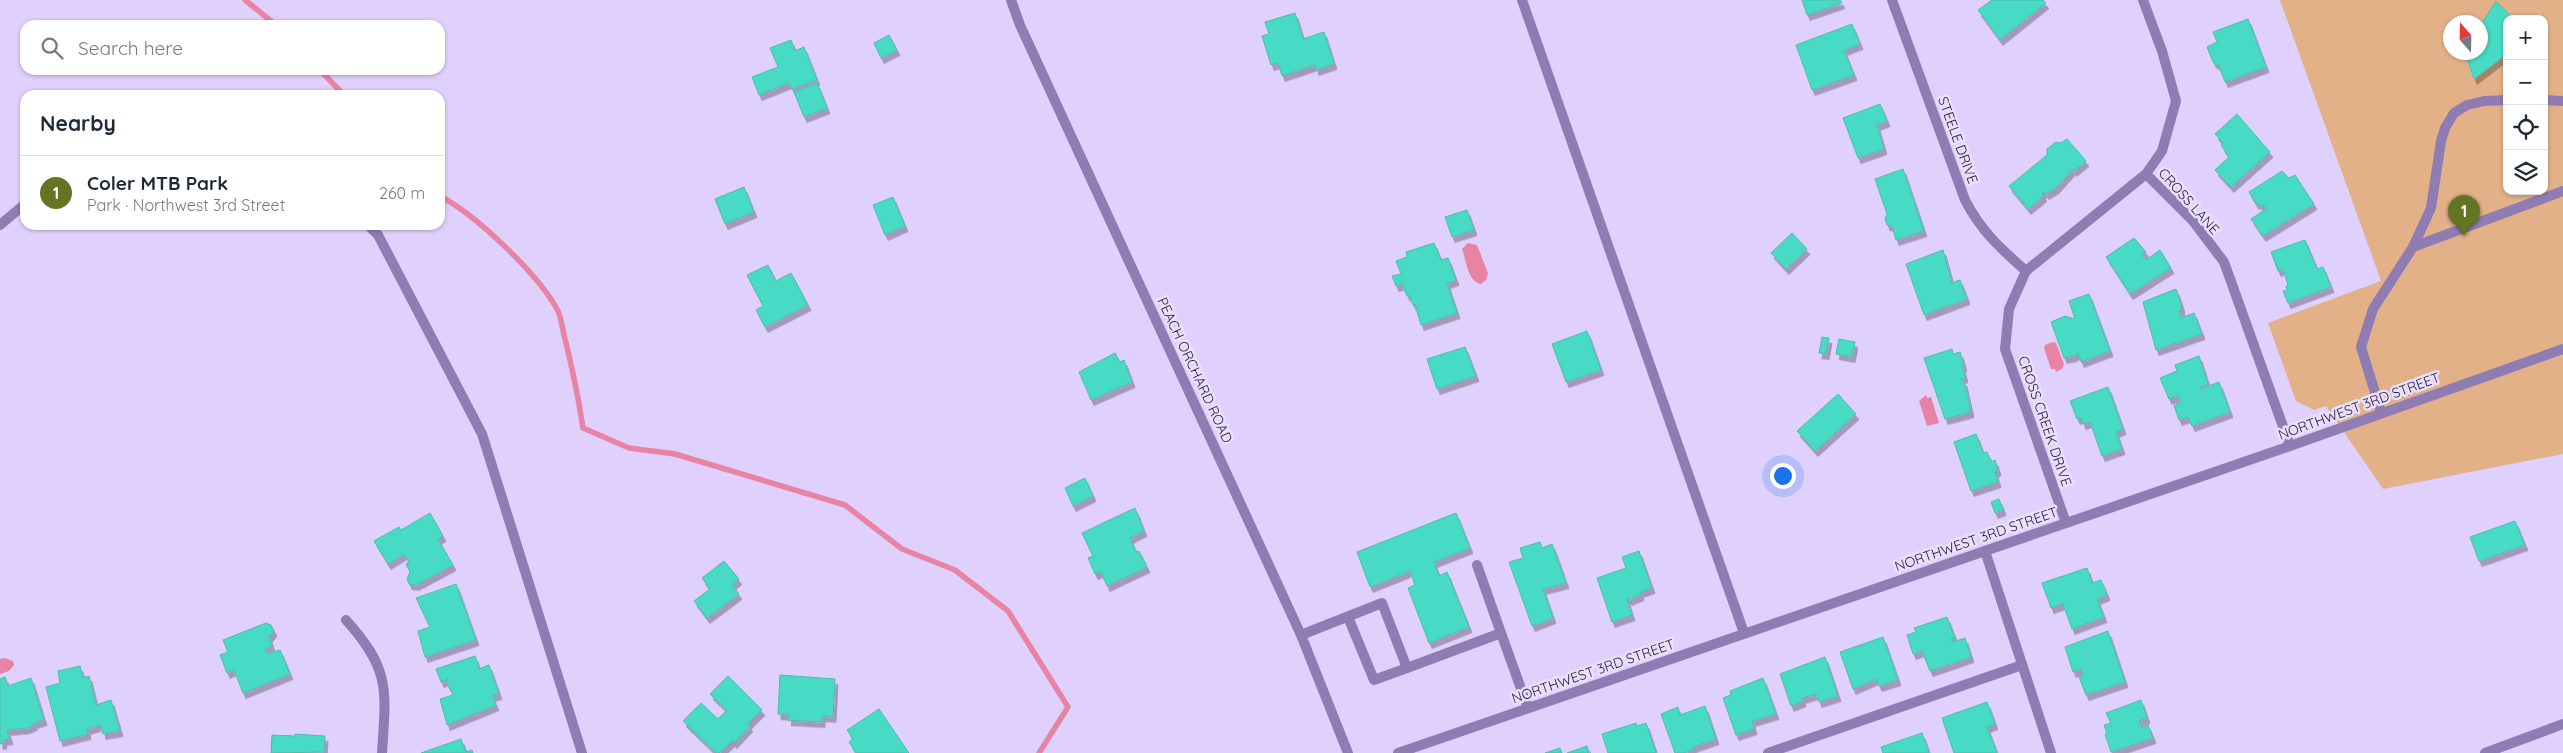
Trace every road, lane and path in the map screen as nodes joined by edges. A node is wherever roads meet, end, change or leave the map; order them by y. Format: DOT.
graph roads {
  1 [pos="1011,0"];
  2 [pos="1522,0"];
  3 [pos="1892,0"];
  4 [pos="2143,0"];
  5 [pos="2503,100"];
  6 [pos="2548,100"];
  7 [pos="2563,100"];
  8 [pos="2146,174"];
  9 [pos="2563,191"];
  10 [pos="20,208"];
  11 [pos="0,225"];
  12 [pos="373,230"];
  13 [pos="2413,247"];
  14 [pos="2026,272"];
  15 [pos="2563,348"];
  16 [pos="2381,412"];
  17 [pos="2290,446"];
  18 [pos="2066,523"];
  19 [pos="1985,551"];
  20 [pos="1477,565"];
  21 [pos="1348,617"];
  22 [pos="346,620"];
  23 [pos="1501,633"];
  24 [pos="1744,633"];
  25 [pos="1301,635"];
  26 [pos="2022,665"];
  27 [pos="1407,668"];
  28 [pos="1528,708"];
  29 [pos="2563,724"];
  30 [pos="382,753"];
  31 [pos="582,753"];
  32 [pos="1348,753"];
  33 [pos="1398,753"];
  34 [pos="1768,753"];
  35 [pos="2051,753"];
  36 [pos="2485,753"];
  1 -- 25 [label="street, PEACH ORCHARD ROAD"];
  2 -- 24 [label="street"];
  3 -- 14 [label="street, STEELE DRIVE"];
  4 -- 8 [label="street"];
  5 -- 13 [label="street"];
  6 -- 7 [label="street"];
  8 -- 14 [label="street, CROSS LANE"];
  8 -- 17 [label="street, CROSS LANE"];
  9 -- 13 [label="street"];
  10 -- 11 [label="street"];
  12 -- 31 [label="street"];
  13 -- 16 [label="street"];
  14 -- 18 [label="street, CROSS CREEK DRIVE"];
  15 -- 16 [label="street, NORTHWEST 3RD STREET"];
  16 -- 17 [label="street, NORTHWEST 3RD STREET"];
  17 -- 18 [label="street, NORTHWEST 3RD STREET"];
  18 -- 19 [label="street, NORTHWEST 3RD STREET"];
  19 -- 24 [label="street, NORTHWEST 3RD STREET"];
  19 -- 26 [label="street"];
  20 -- 23 [label="street"];
  21 -- 25 [label="street"];
  21 -- 27 [label="street"];
  21 -- 27 [label="street"];
  22 -- 30 [label="street"];
  23 -- 27 [label="street"];
  23 -- 28 [label="street"];
  24 -- 28 [label="street, NORTHWEST 3RD STREET"];
  25 -- 32 [label="street, PEACH ORCHARD ROAD"];
  26 -- 34 [label="street"];
  26 -- 35 [label="street"];
  28 -- 33 [label="street, NORTHWEST 3RD STREET"];
  29 -- 36 [label="street"];
}
